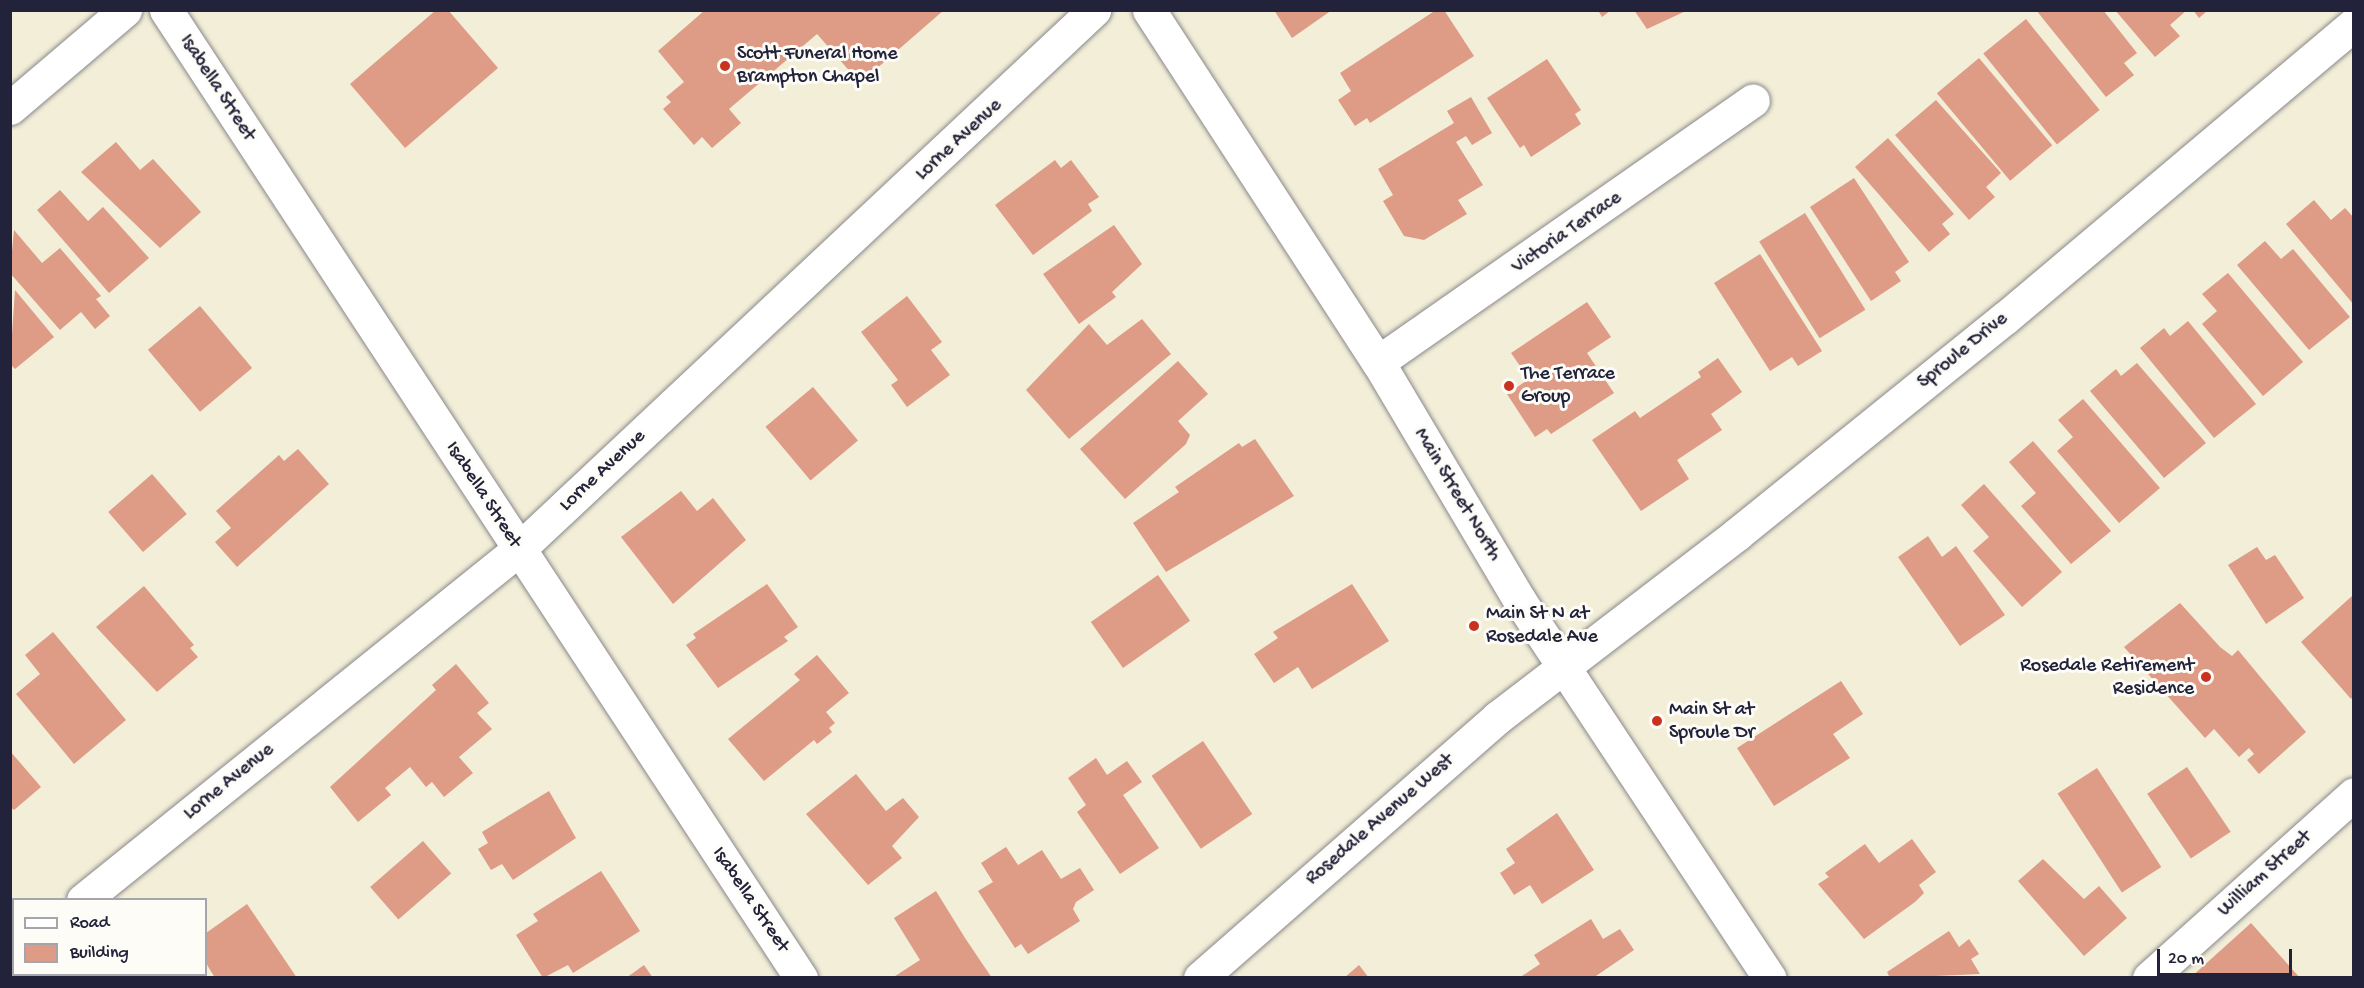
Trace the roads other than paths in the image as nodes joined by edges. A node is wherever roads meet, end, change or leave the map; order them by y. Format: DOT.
graph roads {
  1 [pos="125,10"];
  2 [pos="166,10"];
  3 [pos="1094,10"];
  4 [pos="1149,10"];
  5 [pos="2354,24"];
  6 [pos="1753,100"];
  7 [pos="10,108"];
  8 [pos="1378,362"];
  9 [pos="518,550"];
  10 [pos="1563,667"];
  11 [pos="2354,794"];
  12 [pos="84,898"];
  13 [pos="801,978"];
  14 [pos="1200,978"];
  15 [pos="1770,978"];
  16 [pos="2149,978"];
  1 -- 7 [label="street"];
  2 -- 9 [label="street, Isabella Street"];
  3 -- 9 [label="street, Lorne Avenue"];
  4 -- 8 [label="street, Main Street North"];
  5 -- 10 [label="street, Sproule Drive"];
  6 -- 8 [label="street, Victoria Terrace"];
  8 -- 10 [label="street, Main Street North"];
  9 -- 12 [label="street, Lorne Avenue"];
  9 -- 13 [label="street, Isabella Street"];
  10 -- 14 [label="street, Rosedale Avenue West"];
  10 -- 15 [label="street, Main Street North"];
  11 -- 16 [label="street, William Street"];
}
